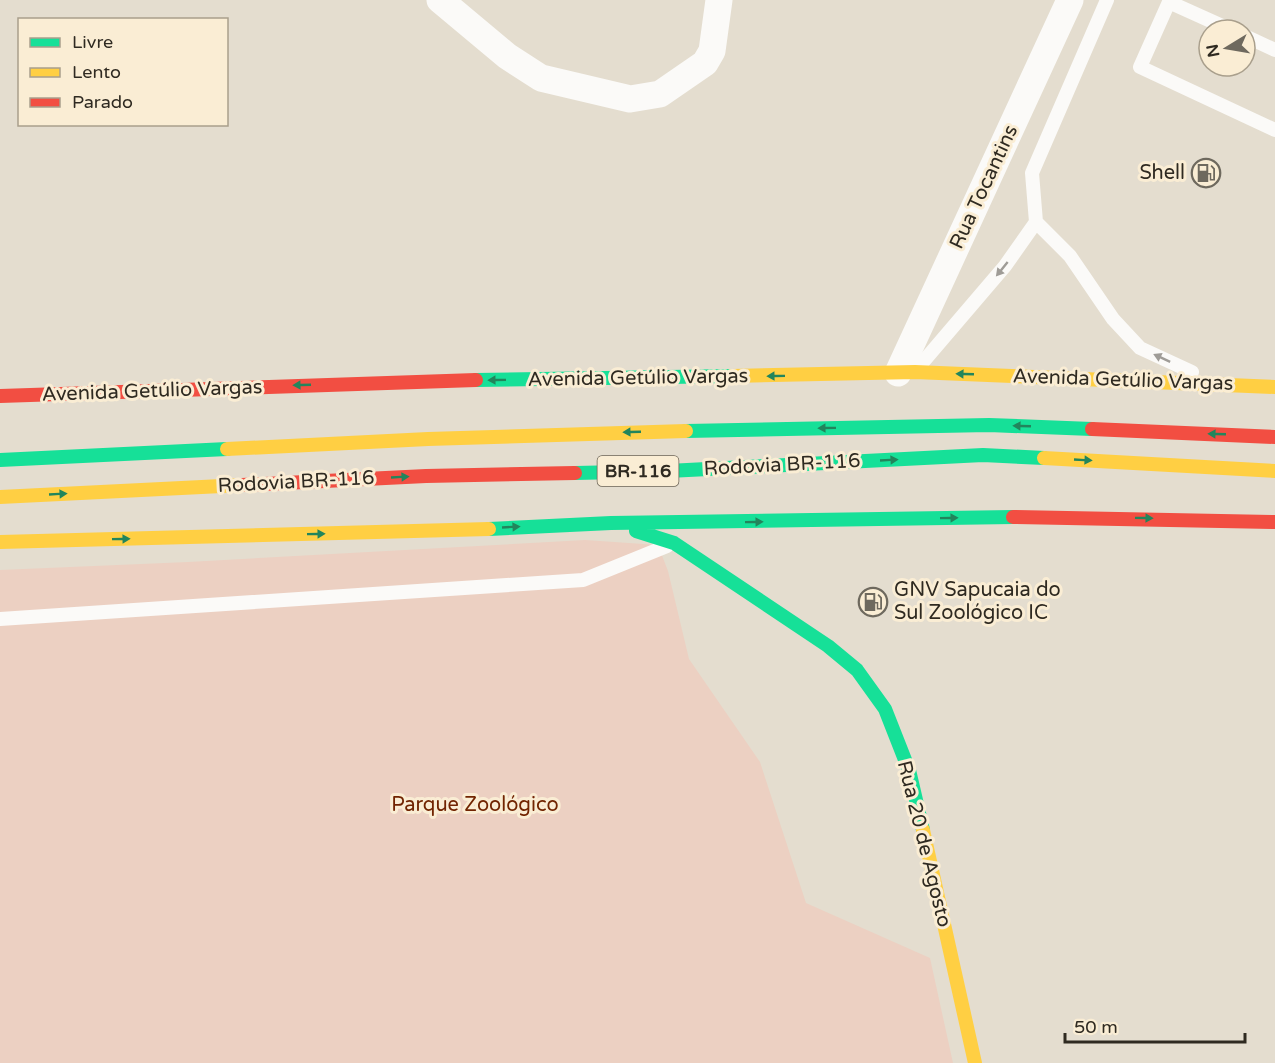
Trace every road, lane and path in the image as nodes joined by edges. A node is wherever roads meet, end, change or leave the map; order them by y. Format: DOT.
graph roads {
  1 [pos="440,0"];
  2 [pos="719,0"];
  3 [pos="1070,0"];
  4 [pos="1107,0"];
  5 [pos="1169,1"];
  6 [pos="1205,18"];
  7 [pos="1257,42"];
  8 [pos="1275,50"];
  9 [pos="1275,130"];
  10 [pos="1036,222"];
  11 [pos="906,372"];
  12 [pos="1215,383"];
  13 [pos="1275,387"];
  14 [pos="0,396"];
  15 [pos="1275,437"];
  16 [pos="0,460"];
  17 [pos="1275,471"];
  18 [pos="0,497"];
  19 [pos="1275,522"];
  20 [pos="611,523"];
  21 [pos="713,523"];
  22 [pos="0,542"];
  23 [pos="674,543"];
  24 [pos="0,619"];
  25 [pos="975,1063"];
  1 -- 2 [label="street"];
  3 -- 11 [label="street, Rua Tocantins"];
  4 -- 10 [label="lane"];
  5 -- 6 [label="lane"];
  5 -- 9 [label="lane"];
  7 -- 8 [label="lane"];
  10 -- 11 [label="lane, one-way"];
  12 -- 10 [label="lane, one-way"];
  12 -- 11 [label="main road, Avenida Getúlio Vargas, one-way"];
  11 -- 14 [label="main road, Avenida Getúlio Vargas, one-way"];
  12 -- 13 [label="main road, Avenida Getúlio Vargas"];
  15 -- 16 [label="main road, Rodovia BR-116 / BR-116, one-way"];
  18 -- 17 [label="main road, Rodovia BR-116 / BR-116, one-way"];
  21 -- 19 [label="main road, one-way"];
  20 -- 21 [label="main road"];
  22 -- 20 [label="main road, one-way"];
  20 -- 23 [label="main road, Rua 20 de Agosto"];
  21 -- 23 [label="main road"];
  23 -- 24 [label="lane"];
  23 -- 25 [label="main road, Rua 20 de Agosto"];
}
